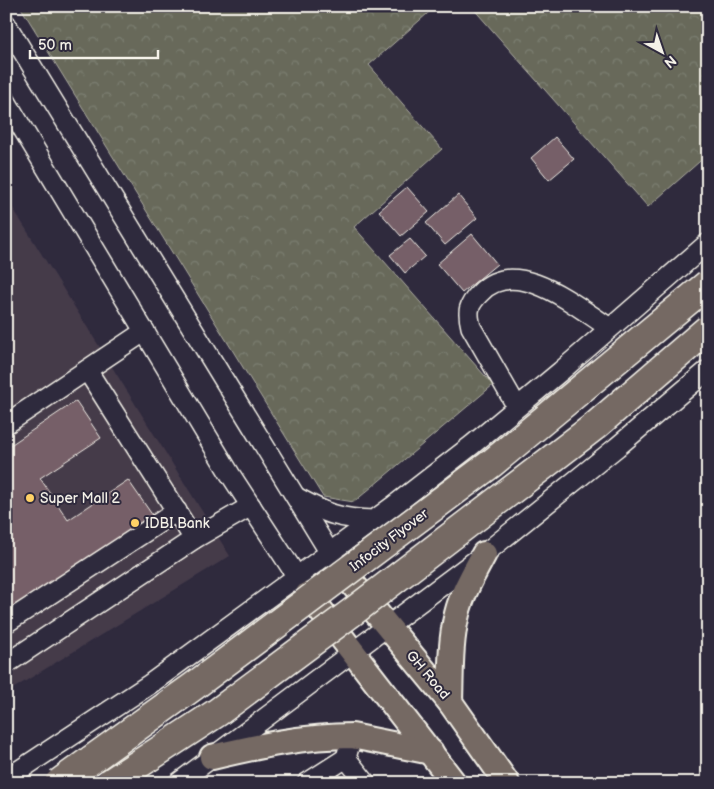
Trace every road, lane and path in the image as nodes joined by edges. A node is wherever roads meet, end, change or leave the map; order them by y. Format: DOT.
graph roads {
  1 [pos="6,24"];
  2 [pos="6,101"];
  3 [pos="708,243"];
  4 [pos="708,284"];
  5 [pos="610,328"];
  6 [pos="708,329"];
  7 [pos="145,332"];
  8 [pos="87,370"];
  9 [pos="708,370"];
  10 [pos="518,407"];
  11 [pos="6,424"];
  12 [pos="295,497"];
  13 [pos="251,506"];
  14 [pos="177,511"];
  15 [pos="374,520"];
  16 [pos="194,539"];
  17 [pos="484,554"];
  18 [pos="336,562"];
  19 [pos="302,585"];
  20 [pos="6,623"];
  21 [pos="387,626"];
  22 [pos="352,650"];
  23 [pos="6,664"];
  24 [pos="450,702"];
  25 [pos="349,747"];
  26 [pos="431,752"];
  27 [pos="212,757"];
  28 [pos="329,777"];
  29 [pos="6,779"];
  30 [pos="59,783"];
  31 [pos="110,783"];
  32 [pos="178,783"];
  33 [pos="307,783"];
  34 [pos="366,783"];
  35 [pos="454,783"];
  36 [pos="507,783"];
  1 -- 12 [label="street"];
  2 -- 7 [label="street"];
  3 -- 5 [label="street"];
  4 -- 30 [label="highway, Infocity Flyover, bridge"];
  5 -- 10 [label="street"];
  5 -- 10 [label="street"];
  6 -- 31 [label="highway, bridge"];
  7 -- 8 [label="street"];
  7 -- 13 [label="street"];
  8 -- 11 [label="street"];
  8 -- 14 [label="street"];
  9 -- 17 [label="street"];
  10 -- 15 [label="street"];
  12 -- 15 [label="street"];
  12 -- 18 [label="street"];
  13 -- 16 [label="street"];
  13 -- 19 [label="street"];
  14 -- 16 [label="street"];
  14 -- 20 [label="street"];
  15 -- 18 [label="street"];
  16 -- 23 [label="street"];
  17 -- 21 [label="street"];
  17 -- 24 [label="main road"];
  18 -- 19 [label="street"];
  18 -- 21 [label="main road, GH Road"];
  19 -- 22 [label="main road"];
  19 -- 29 [label="street"];
  21 -- 22 [label="street"];
  21 -- 24 [label="main road, GH Road"];
  22 -- 26 [label="main road"];
  22 -- 27 [label="street"];
  24 -- 36 [label="main road, GH Road"];
  25 -- 26 [label="main road"];
  25 -- 27 [label="main road"];
  25 -- 28 [label="street"];
  25 -- 34 [label="street"];
  26 -- 35 [label="main road"];
  27 -- 32 [label="street"];
  28 -- 33 [label="street"];
}
